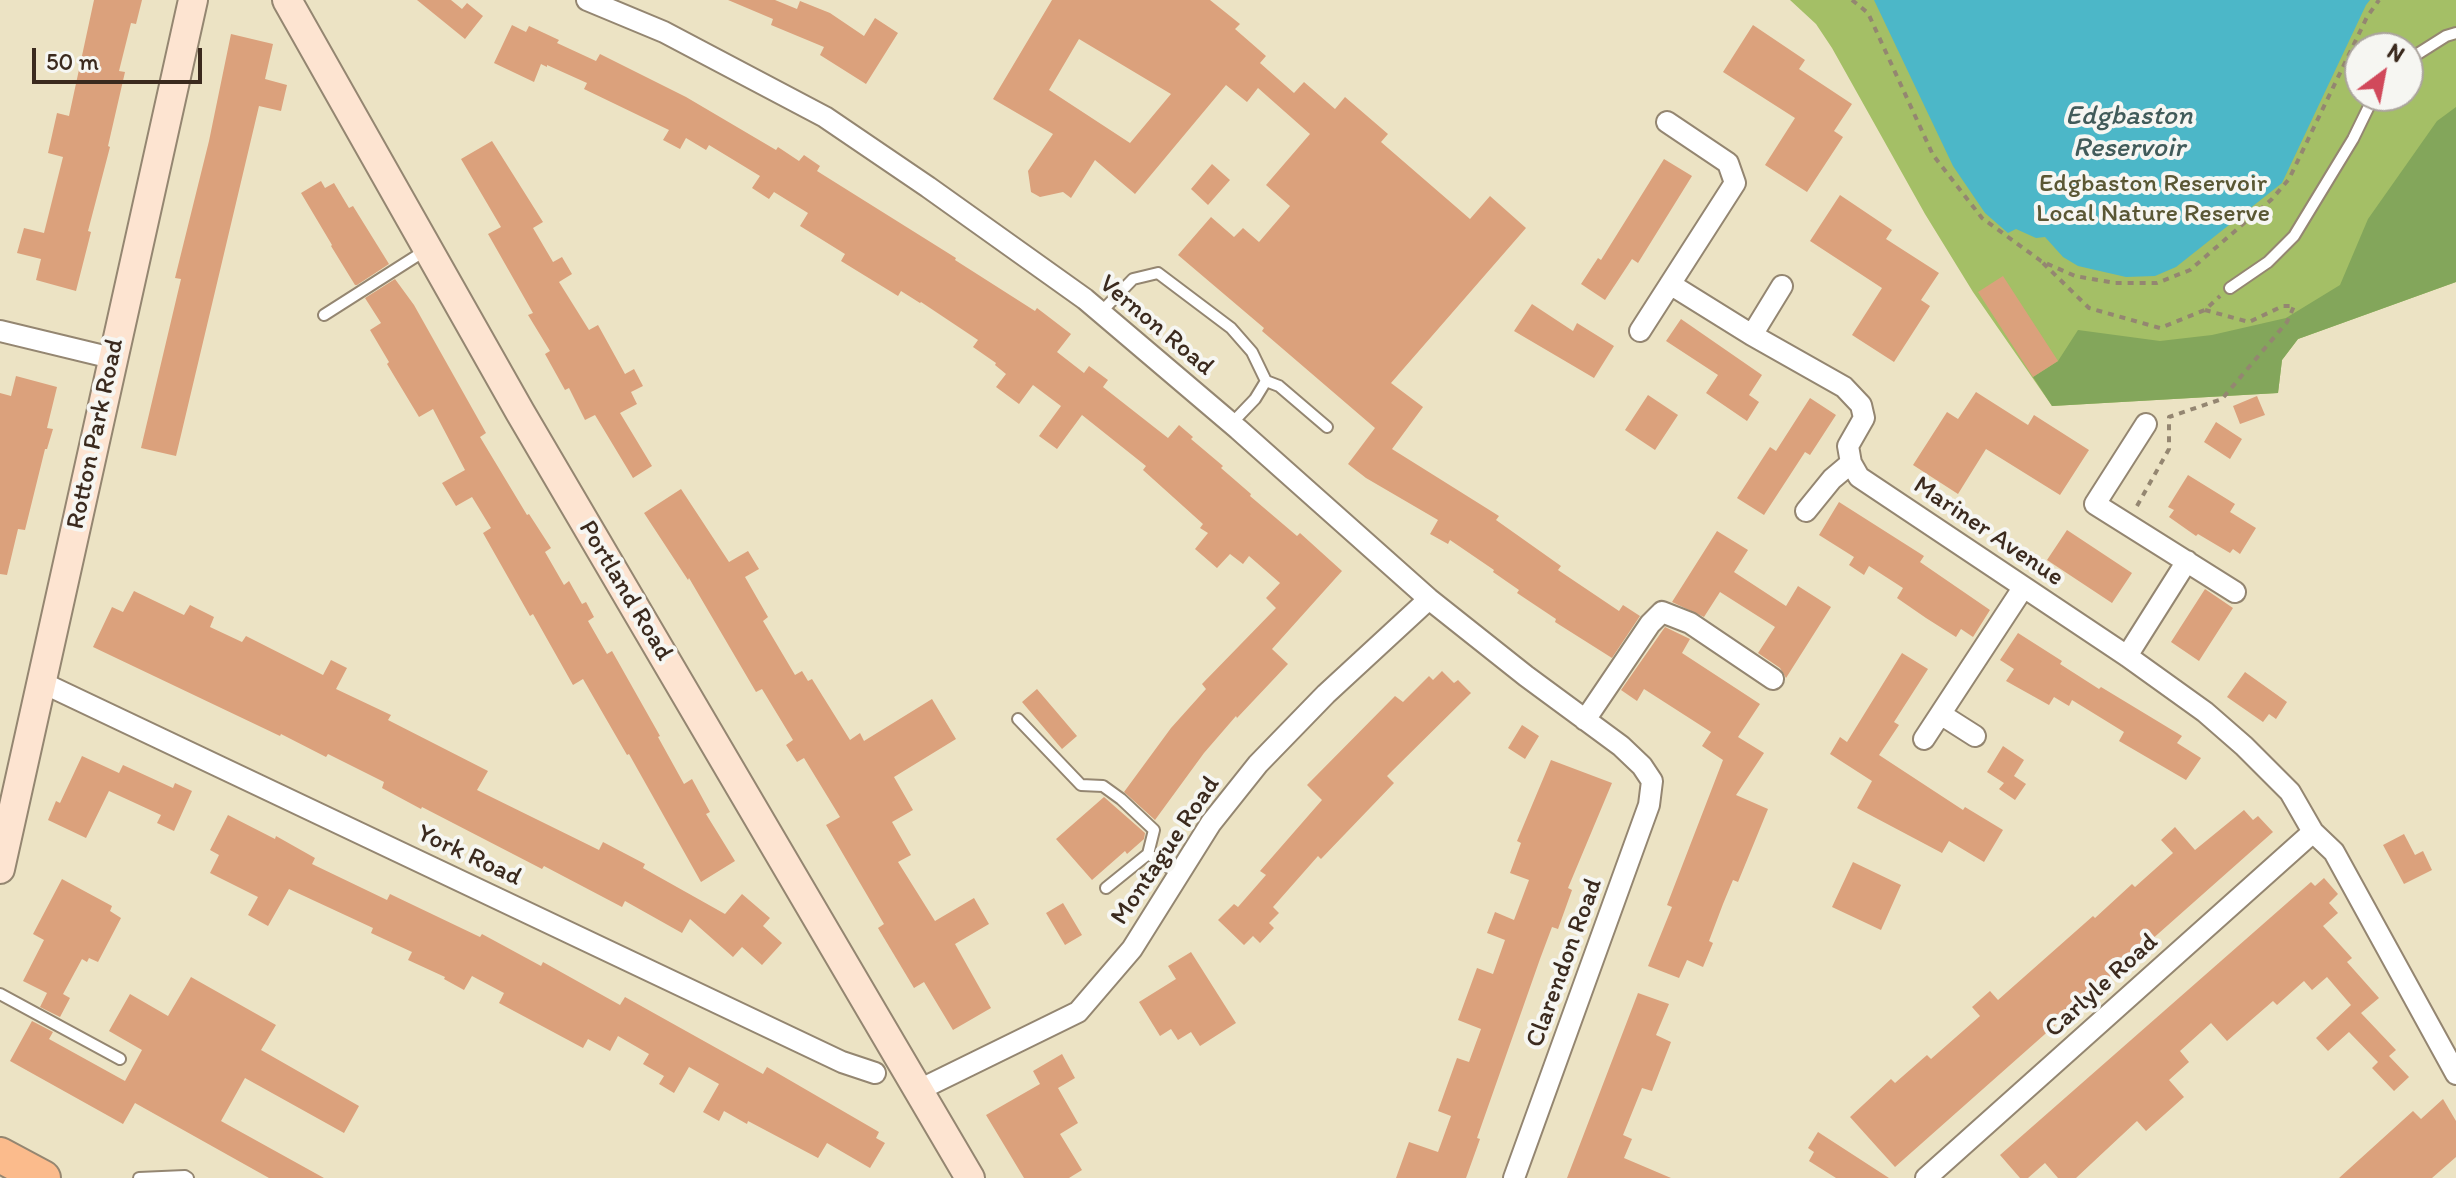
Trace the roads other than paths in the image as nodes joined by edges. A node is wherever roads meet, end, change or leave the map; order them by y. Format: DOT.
graph roads {
  1 [pos="193,0"];
  2 [pos="287,0"];
  3 [pos="587,0"];
  4 [pos="2456,33"];
  5 [pos="2424,50"];
  6 [pos="2366,112"];
  7 [pos="1667,122"];
  8 [pos="427,249"];
  9 [pos="1670,284"];
  10 [pos="1782,286"];
  11 [pos="2230,288"];
  12 [pos="1101,312"];
  13 [pos="324,315"];
  14 [pos="0,331"];
  15 [pos="1640,331"];
  16 [pos="1752,335"];
  17 [pos="112,358"];
  18 [pos="1266,381"];
  19 [pos="1232,423"];
  20 [pos="2146,424"];
  21 [pos="1327,427"];
  22 [pos="1851,463"];
  23 [pos="1806,511"];
  24 [pos="2187,561"];
  25 [pos="2023,588"];
  26 [pos="2235,592"];
  27 [pos="1429,599"];
  28 [pos="2127,656"];
  29 [pos="1773,679"];
  30 [pos="43,683"];
  31 [pos="1942,715"];
  32 [pos="1018,719"];
  33 [pos="1585,720"];
  34 [pos="1975,736"];
  35 [pos="1924,739"];
  36 [pos="1642,766"];
  37 [pos="2313,832"];
  38 [pos="1148,854"];
  39 [pos="0,869"];
  40 [pos="1179,874"];
  41 [pos="1106,888"];
  42 [pos="0,994"];
  43 [pos="120,1059"];
  44 [pos="875,1073"];
  45 [pos="2456,1074"];
  46 [pos="919,1090"];
  47 [pos="0,1155"];
  48 [pos="43,1178"];
  49 [pos="139,1178"];
  50 [pos="188,1178"];
  51 [pos="970,1178"];
  52 [pos="1514,1178"];
  53 [pos="1926,1178"];
  1 -- 17 [label="main road, Rotton Park Road"];
  2 -- 8 [label="main road, Portland Road"];
  3 -- 12 [label="street, Vernon Road"];
  4 -- 5 [label="lane"];
  6 -- 11 [label="lane"];
  7 -- 9 [label="street"];
  8 -- 13 [label="lane"];
  8 -- 46 [label="main road, Portland Road"];
  9 -- 15 [label="street"];
  9 -- 16 [label="street"];
  10 -- 16 [label="street"];
  12 -- 18 [label="lane"];
  12 -- 19 [label="street, Vernon Road"];
  14 -- 17 [label="street"];
  16 -- 22 [label="street"];
  17 -- 30 [label="main road, Rotton Park Road"];
  18 -- 19 [label="lane"];
  18 -- 21 [label="lane"];
  19 -- 27 [label="street, Vernon Road"];
  20 -- 24 [label="street"];
  22 -- 23 [label="street"];
  22 -- 25 [label="street, Mariner Avenue"];
  24 -- 26 [label="street"];
  24 -- 28 [label="street"];
  25 -- 28 [label="street, Mariner Avenue"];
  25 -- 31 [label="street"];
  27 -- 33 [label="street, Vernon Road"];
  27 -- 40 [label="street, Montague Road"];
  28 -- 37 [label="street, Mariner Avenue"];
  29 -- 33 [label="street"];
  30 -- 39 [label="main road, Rotton Park Road"];
  30 -- 44 [label="street, York Road"];
  31 -- 34 [label="street"];
  31 -- 35 [label="street"];
  32 -- 38 [label="lane"];
  33 -- 36 [label="street, Vernon Road"];
  36 -- 52 [label="street, Clarendon Road"];
  37 -- 45 [label="street, Mariner Avenue"];
  37 -- 53 [label="street, Carlyle Road"];
  38 -- 40 [label="lane"];
  38 -- 41 [label="lane"];
  40 -- 46 [label="street, Montague Road"];
  42 -- 43 [label="lane"];
  46 -- 51 [label="main road, Portland Road"];
  47 -- 48 [label="highway"];
  49 -- 50 [label="lane"];
}
